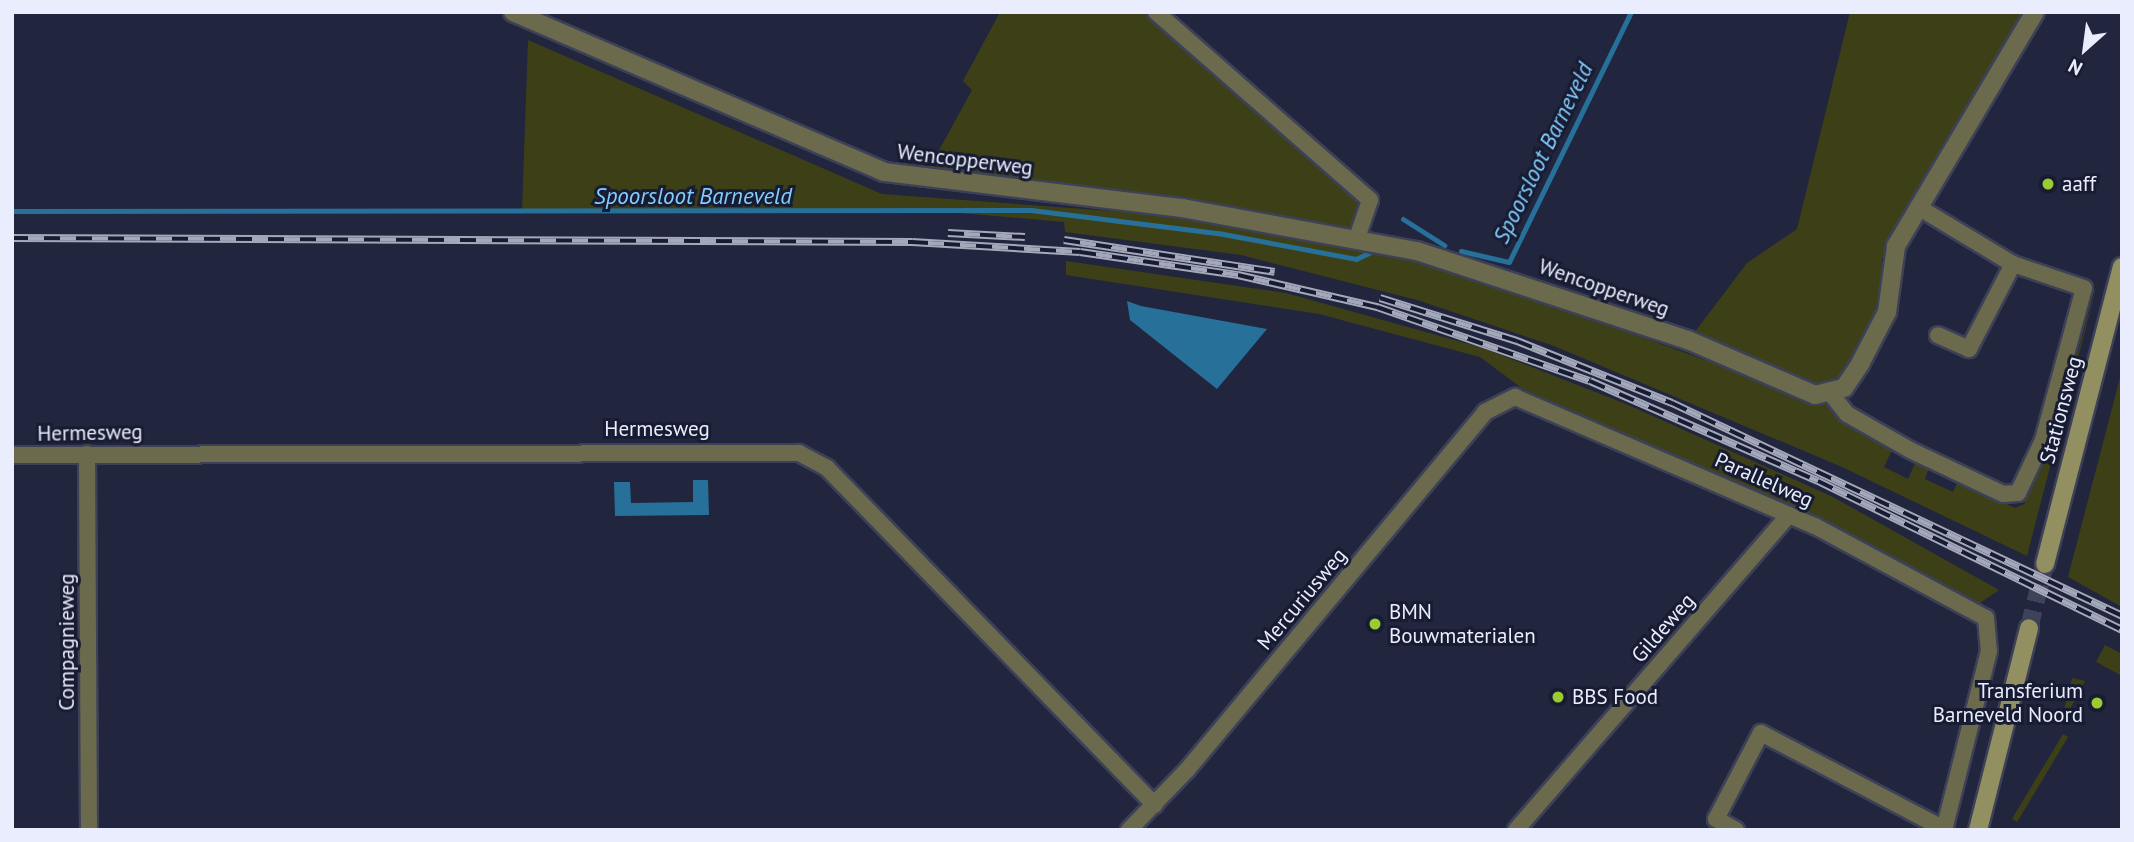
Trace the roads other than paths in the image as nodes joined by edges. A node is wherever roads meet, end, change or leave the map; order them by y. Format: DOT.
graph roads {
  1 [pos="513,12"];
  2 [pos="1156,12"];
  3 [pos="2034,13"];
  4 [pos="1918,207"];
  5 [pos="1357,237"];
  6 [pos="2013,264"];
  7 [pos="2122,267"];
  8 [pos="2122,316"];
  9 [pos="1938,335"];
  10 [pos="1832,395"];
  11 [pos="1508,398"];
  12 [pos="12,454"];
  13 [pos="88,454"];
  14 [pos="1787,517"];
  15 [pos="1155,805"];
  16 [pos="1944,829"];
  17 [pos="89,830"];
  18 [pos="1129,830"];
  19 [pos="1516,830"];
  20 [pos="1737,830"];
  21 [pos="1978,830"];
  22 [pos="1988,830"];
  1 -- 5 [label="street, Wencopperweg"];
  2 -- 5 [label="street"];
  3 -- 4 [label="street"];
  4 -- 6 [label="street, Stationsweg"];
  4 -- 10 [label="street"];
  5 -- 10 [label="street, Wencopperweg"];
  6 -- 9 [label="street"];
  6 -- 10 [label="street, Stationsweg"];
  7 -- 8 [label="main road, Stationsweg"];
  11 -- 14 [label="street, Parallelweg"];
  11 -- 15 [label="street, Mercuriusweg"];
  12 -- 13 [label="street, Hermesweg"];
  13 -- 15 [label="street, Hermesweg"];
  13 -- 17 [label="street, Compagnieweg"];
  14 -- 16 [label="street, Parallelweg"];
  14 -- 19 [label="street, Gildeweg"];
  15 -- 18 [label="street, Mercuriusweg"];
  16 -- 20 [label="street"];
  21 -- 22 [label="main road"];
}
